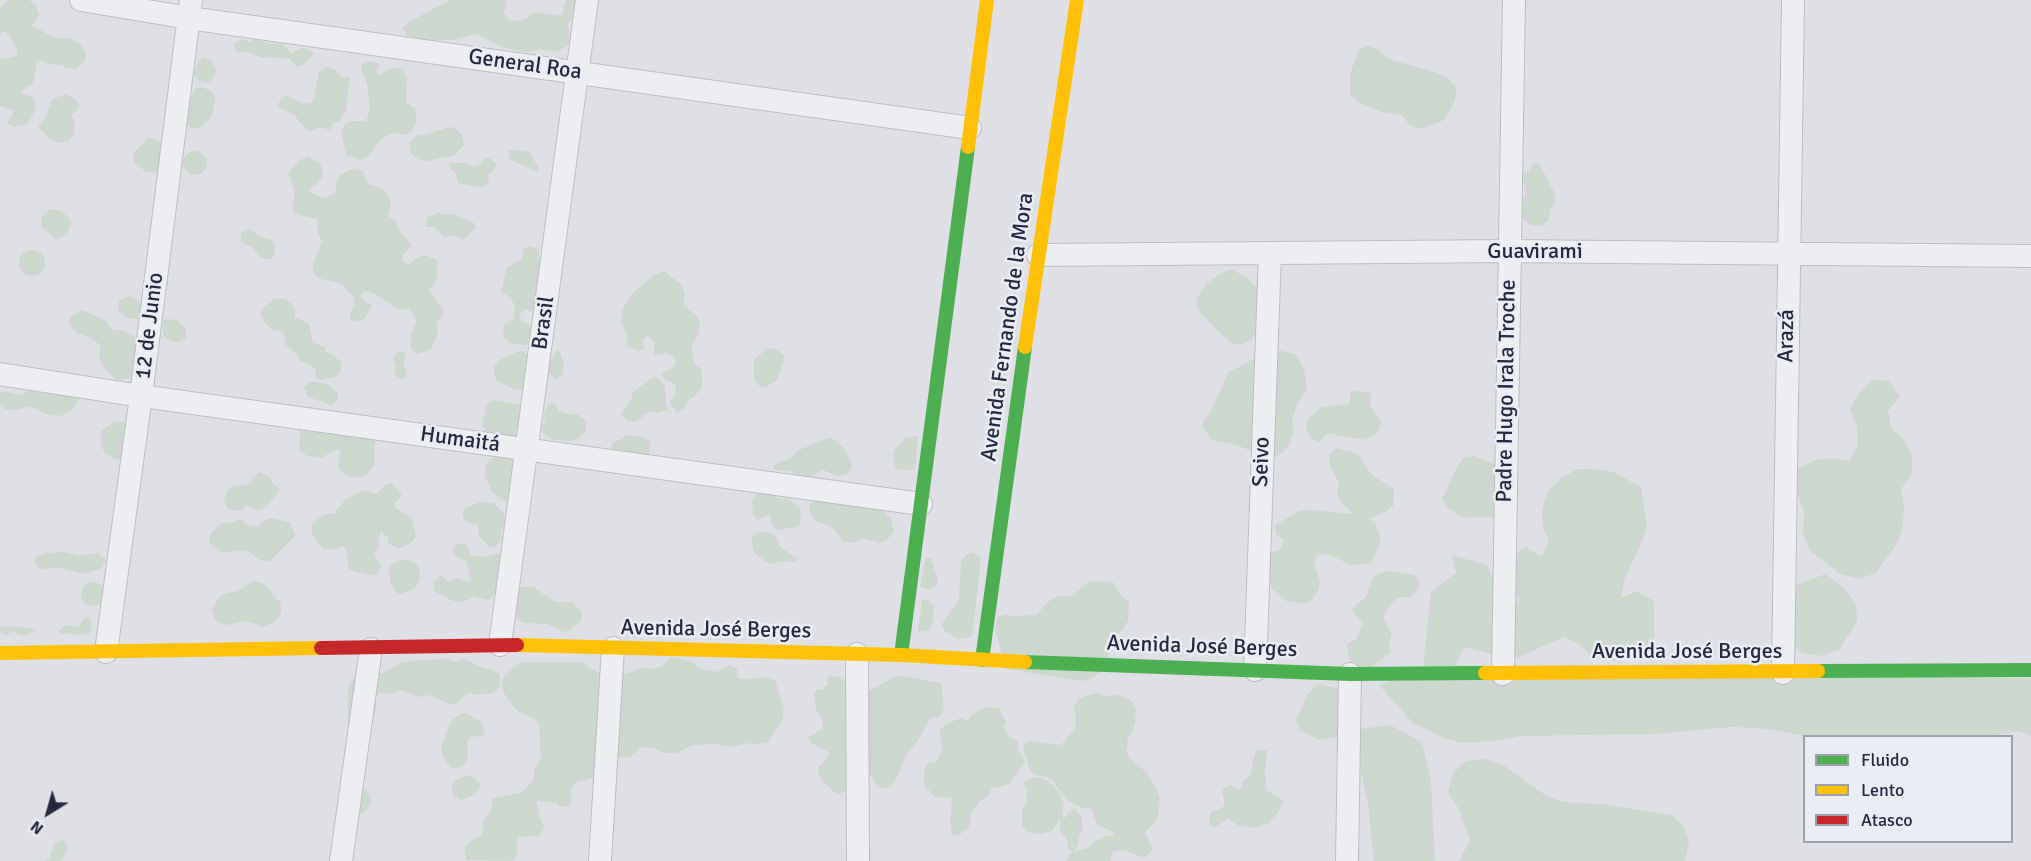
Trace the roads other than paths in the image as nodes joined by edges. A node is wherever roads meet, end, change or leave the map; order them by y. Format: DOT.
graph roads {
  1 [pos="81,0"];
  2 [pos="587,0"];
  3 [pos="987,0"];
  4 [pos="1077,0"];
  5 [pos="1514,0"];
  6 [pos="1793,0"];
  7 [pos="190,9"];
  8 [pos="578,72"];
  9 [pos="970,128"];
  10 [pos="1508,251"];
  11 [pos="1270,253"];
  12 [pos="1788,254"];
  13 [pos="1038,255"];
  14 [pos="2031,256"];
  15 [pos="0,374"];
  16 [pos="141,396"];
  17 [pos="526,450"];
  18 [pos="921,504"];
  19 [pos="500,645"];
  20 [pos="613,648"];
  21 [pos="371,649"];
  22 [pos="105,652"];
  23 [pos="0,653"];
  24 [pos="857,654"];
  25 [pos="901,656"];
  26 [pos="982,660"];
  27 [pos="1255,670"];
  28 [pos="2031,670"];
  29 [pos="1783,673"];
  30 [pos="1350,674"];
  31 [pos="1503,674"];
  32 [pos="341,861"];
  33 [pos="600,861"];
  34 [pos="858,861"];
  35 [pos="1347,861"];
  1 -- 7 [label="street, General Roa"];
  2 -- 8 [label="street, Brasil"];
  3 -- 9 [label="main road"];
  4 -- 13 [label="main road, Avenida Fernando de la Mora"];
  5 -- 10 [label="street, Padre Hugo Irala Troche"];
  6 -- 12 [label="street, Arazá"];
  7 -- 8 [label="street, General Roa"];
  7 -- 16 [label="street, 12 de Junio"];
  8 -- 9 [label="street, General Roa"];
  8 -- 17 [label="street, Brasil"];
  9 -- 18 [label="main road"];
  10 -- 11 [label="street, Guavirami"];
  10 -- 12 [label="street, Guavirami"];
  10 -- 31 [label="street, Padre Hugo Irala Troche"];
  11 -- 13 [label="street, Guavirami"];
  11 -- 27 [label="street, Seivo"];
  12 -- 14 [label="street, Guavirami"];
  12 -- 29 [label="street, Arazá"];
  13 -- 26 [label="main road, Avenida Fernando de la Mora"];
  15 -- 16 [label="street, Humaitá"];
  16 -- 17 [label="street, Humaitá"];
  16 -- 22 [label="street, 12 de Junio"];
  17 -- 18 [label="street, Humaitá"];
  17 -- 19 [label="street, Brasil"];
  18 -- 25 [label="main road"];
  19 -- 20 [label="main road, Avenida José Berges"];
  19 -- 21 [label="main road, Avenida José Berges"];
  20 -- 24 [label="main road, Avenida José Berges"];
  20 -- 33 [label="street"];
  21 -- 22 [label="main road, Avenida José Berges"];
  21 -- 32 [label="street"];
  22 -- 23 [label="main road, Avenida José Berges"];
  24 -- 25 [label="main road, Avenida José Berges"];
  24 -- 34 [label="street"];
  25 -- 26 [label="main road, Avenida José Berges"];
  26 -- 27 [label="main road, Avenida José Berges"];
  27 -- 30 [label="main road, Avenida José Berges"];
  28 -- 29 [label="main road, Avenida José Berges"];
  29 -- 31 [label="main road, Avenida José Berges"];
  30 -- 31 [label="main road, Avenida José Berges"];
  30 -- 35 [label="street"];
}
